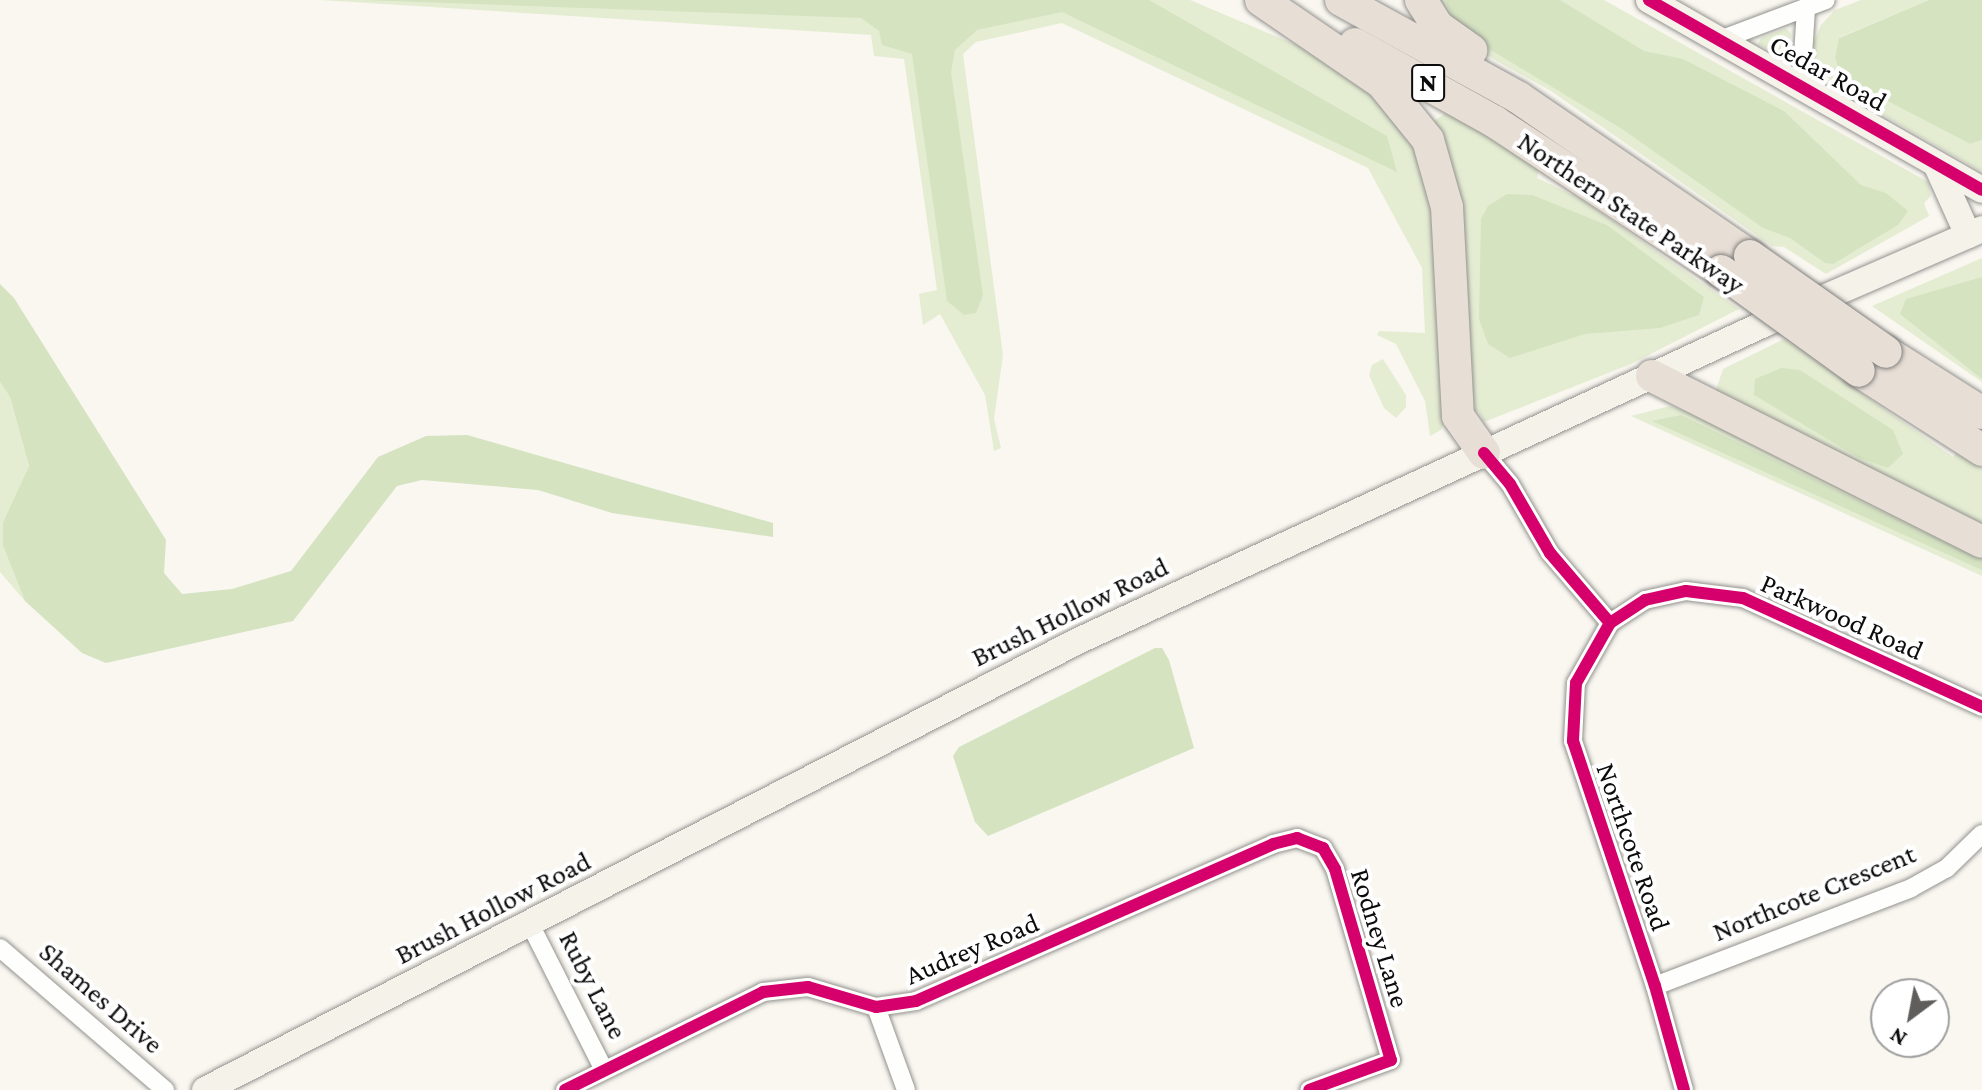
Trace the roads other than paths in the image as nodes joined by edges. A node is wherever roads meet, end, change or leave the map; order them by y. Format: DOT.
graph roads {
  1 [pos="1263,0"];
  2 [pos="1341,0"];
  3 [pos="1421,0"];
  4 [pos="1649,0"];
  5 [pos="1826,0"];
  6 [pos="1806,8"];
  7 [pos="1720,40"];
  8 [pos="1801,86"];
  9 [pos="1602,153"];
  10 [pos="1934,161"];
  11 [pos="1982,190"];
  12 [pos="1975,232"];
  13 [pos="1886,352"];
  14 [pos="1652,376"];
  15 [pos="1982,392"];
  16 [pos="1982,413"];
  17 [pos="1982,450"];
  18 [pos="1484,453"];
  19 [pos="1982,542"];
  20 [pos="1610,623"];
  21 [pos="1982,707"];
  22 [pos="1982,834"];
  23 [pos="1309,839"];
  24 [pos="531,926"];
  25 [pos="0,948"];
  26 [pos="1655,986"];
  27 [pos="876,1007"];
  28 [pos="604,1070"];
  29 [pos="165,1090"];
  30 [pos="205,1090"];
  31 [pos="565,1090"];
  32 [pos="906,1090"];
  33 [pos="1309,1090"];
  34 [pos="1684,1090"];
  1 -- 17 [label="highway, Northern State Parkway / N, bridge"];
  1 -- 18 [label="highway"];
  2 -- 9 [label="highway, Northern State Parkway / N"];
  3 -- 9 [label="highway"];
  4 -- 7 [label="main road, Cedar Road"];
  5 -- 6 [label="street"];
  6 -- 7 [label="street"];
  6 -- 8 [label="street"];
  7 -- 8 [label="main road, Cedar Road"];
  8 -- 10 [label="main road, Cedar Road"];
  9 -- 13 [label="highway, Northern State Parkway / N, bridge"];
  10 -- 11 [label="main road, Cedar Road"];
  10 -- 12 [label="main road"];
  12 -- 14 [label="main road, Brush Hollow Road"];
  13 -- 15 [label="highway"];
  13 -- 16 [label="highway, Northern State Parkway / N"];
  14 -- 18 [label="main road, Brush Hollow Road"];
  14 -- 19 [label="highway"];
  18 -- 20 [label="street"];
  18 -- 24 [label="main road, Brush Hollow Road"];
  20 -- 21 [label="street, Parkwood Road"];
  20 -- 26 [label="street, Northcote Road"];
  22 -- 26 [label="street, Northcote Crescent"];
  23 -- 27 [label="street, Audrey Road"];
  23 -- 33 [label="street, Rodney Lane"];
  24 -- 28 [label="street, Ruby Lane"];
  24 -- 30 [label="main road, Brush Hollow Road"];
  25 -- 29 [label="street, Shames Drive"];
  26 -- 34 [label="street, Northcote Road"];
  27 -- 28 [label="street, Audrey Road"];
  27 -- 32 [label="street"];
  28 -- 31 [label="street, Audrey Road"];
}
